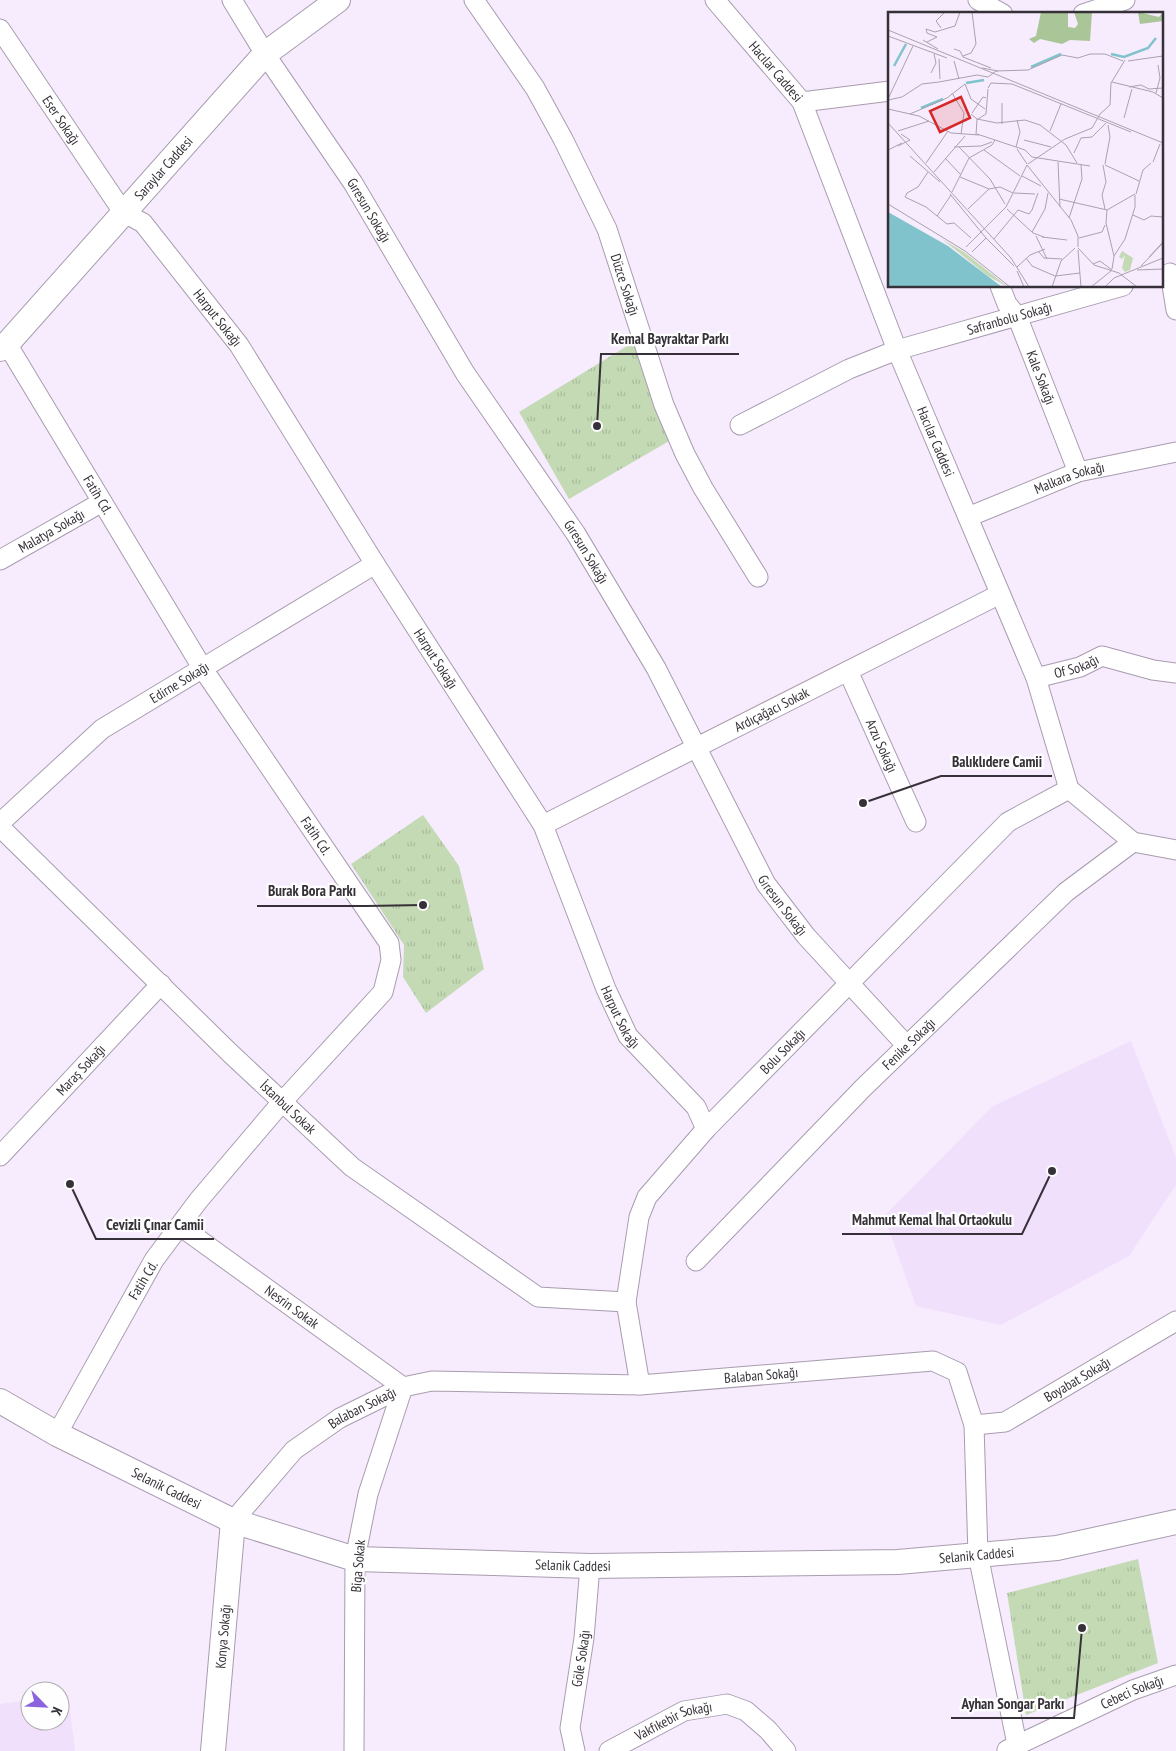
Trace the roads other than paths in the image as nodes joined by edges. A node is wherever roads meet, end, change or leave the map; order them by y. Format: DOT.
graph roads {
  1 [pos="232,0"];
  2 [pos="338,0"];
  3 [pos="474,0"];
  4 [pos="715,0"];
  5 [pos="978,0"];
  6 [pos="1124,0"];
  7 [pos="999,12"];
  8 [pos="1090,12"];
  9 [pos="0,29"];
  10 [pos="265,54"];
  11 [pos="888,91"];
  12 [pos="802,102"];
  13 [pos="123,212"];
  14 [pos="1169,273"];
  15 [pos="1001,288"];
  16 [pos="1116,288"];
  17 [pos="1176,310"];
  18 [pos="1017,316"];
  19 [pos="3,346"];
  20 [pos="897,350"];
  21 [pos="740,425"];
  22 [pos="1176,452"];
  23 [pos="1078,472"];
  24 [pos="102,502"];
  25 [pos="968,517"];
  26 [pos="0,560"];
  27 [pos="375,564"];
  28 [pos="758,577"];
  29 [pos="1000,594"];
  30 [pos="202,669"];
  31 [pos="848,671"];
  32 [pos="1176,673"];
  33 [pos="1036,678"];
  34 [pos="697,747"];
  35 [pos="1069,790"];
  36 [pos="916,822"];
  37 [pos="0,823"];
  38 [pos="543,825"];
  39 [pos="0,827"];
  40 [pos="1133,842"];
  41 [pos="1176,850"];
  42 [pos="848,983"];
  43 [pos="161,984"];
  44 [pos="907,1046"];
  45 [pos="282,1102"];
  46 [pos="706,1130"];
  47 [pos="0,1156"];
  48 [pos="180,1226"];
  49 [pos="696,1261"];
  50 [pos="626,1302"];
  51 [pos="1176,1321"];
  52 [pos="640,1385"];
  53 [pos="403,1387"];
  54 [pos="0,1401"];
  55 [pos="974,1425"];
  56 [pos="57,1434"];
  57 [pos="233,1521"];
  58 [pos="1176,1522"];
  59 [pos="978,1555"];
  60 [pos="356,1559"];
  61 [pos="590,1566"];
  62 [pos="1176,1675"];
  63 [pos="1012,1748"];
  64 [pos="213,1751"];
  65 [pos="354,1751"];
  66 [pos="575,1751"];
  67 [pos="609,1751"];
  68 [pos="786,1751"];
  1 -- 10 [label="street, Gıresun Sokağı"];
  2 -- 10 [label="street, Saraylar Caddesi"];
  3 -- 28 [label="street, Düzce Sokağı"];
  4 -- 12 [label="street, Hacılar Caddesi"];
  5 -- 7 [label="street"];
  6 -- 8 [label="street"];
  9 -- 13 [label="street, Eser Sokağı"];
  10 -- 13 [label="street, Saraylar Caddesi"];
  10 -- 34 [label="street, Gıresun Sokağı"];
  11 -- 12 [label="street"];
  12 -- 20 [label="street, Hacılar Caddesi"];
  13 -- 19 [label="street, Saraylar Caddesi"];
  13 -- 27 [label="street, Harput Sokağı"];
  14 -- 17 [label="street"];
  15 -- 18 [label="street, Kale Sokağı"];
  16 -- 18 [label="street, Safranbolu Sokağı"];
  18 -- 20 [label="street, Safranbolu Sokağı"];
  18 -- 23 [label="street, Kale Sokağı"];
  19 -- 24 [label="street, Fatih Cd."];
  20 -- 21 [label="street, Safranbolu Sokağı"];
  20 -- 25 [label="street, Hacılar Caddesi"];
  22 -- 23 [label="street, Malkara Sokağı"];
  23 -- 25 [label="street, Malkara Sokağı"];
  24 -- 26 [label="street, Malatya Sokağı"];
  24 -- 30 [label="street, Fatih Cd."];
  25 -- 29 [label="street, Hacılar Caddesi"];
  27 -- 30 [label="street, Edirne Sokağı"];
  27 -- 38 [label="street, Harput Sokağı"];
  29 -- 31 [label="street, Ardıçağacı Sokak"];
  29 -- 33 [label="street, Hacılar Caddesi"];
  30 -- 37 [label="street, Edirne Sokağı"];
  30 -- 45 [label="street, Fatih Cd."];
  31 -- 34 [label="street, Ardıçağacı Sokak"];
  31 -- 36 [label="street, Arzu Sokağı"];
  32 -- 33 [label="street, Of Sokağı"];
  33 -- 35 [label="street, Hacılar Caddesi"];
  34 -- 38 [label="street, Ardıçağacı Sokak"];
  34 -- 42 [label="street, Gıresun Sokağı"];
  35 -- 40 [label="street"];
  35 -- 42 [label="street, Bolu Sokağı"];
  38 -- 46 [label="street, Harput Sokağı"];
  39 -- 43 [label="street, İstanbul Sokak"];
  40 -- 41 [label="street"];
  40 -- 44 [label="street, Fenike Sokağı"];
  42 -- 44 [label="street, Gıresun Sokağı"];
  42 -- 46 [label="street, Bolu Sokağı"];
  43 -- 45 [label="street, İstanbul Sokak"];
  43 -- 47 [label="street, Maraş Sokağı"];
  44 -- 49 [label="street, Fenike Sokağı"];
  45 -- 48 [label="street, Fatih Cd."];
  45 -- 50 [label="street, İstanbul Sokak"];
  46 -- 50 [label="street, Bolu Sokağı"];
  48 -- 53 [label="street, Nesrin Sokak"];
  48 -- 56 [label="street, Fatih Cd."];
  50 -- 52 [label="street, Bolu Sokağı"];
  51 -- 55 [label="street, Boyabat Sokağı"];
  52 -- 53 [label="street, Balaban Sokağı"];
  52 -- 55 [label="street, Balaban Sokağı"];
  53 -- 57 [label="street, Balaban Sokağı"];
  53 -- 60 [label="street, Biga Sokak"];
  54 -- 56 [label="street, Selanik Caddesi"];
  55 -- 59 [label="street, Balaban Sokağı"];
  56 -- 57 [label="street, Selanik Caddesi"];
  57 -- 60 [label="street, Selanik Caddesi"];
  57 -- 64 [label="street, Konya Sokağı"];
  58 -- 59 [label="street, Selanik Caddesi"];
  59 -- 61 [label="street, Selanik Caddesi"];
  59 -- 63 [label="street, Balaban Sokağı"];
  60 -- 61 [label="street, Selanik Caddesi"];
  60 -- 65 [label="street, Biga Sokak"];
  61 -- 66 [label="street, Göle Sokağı"];
  62 -- 63 [label="street, Cebeci Sokağı"];
  67 -- 68 [label="street, Vakfıkebir Sokağı"];
}
